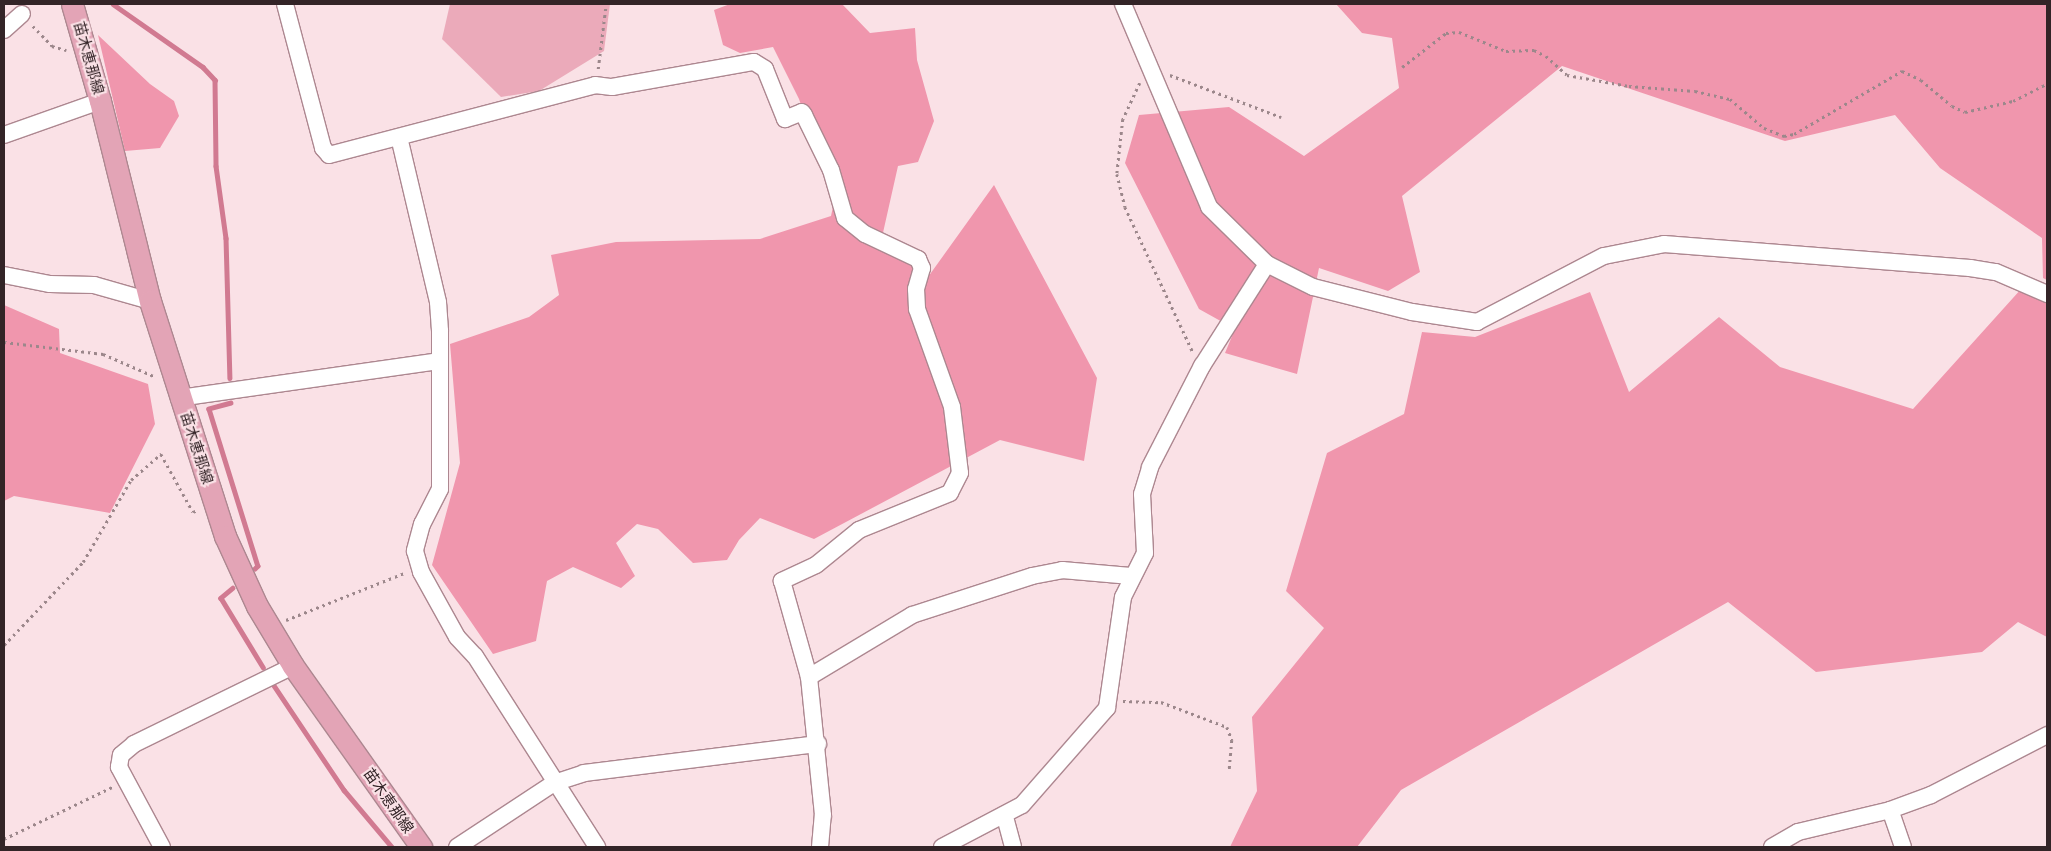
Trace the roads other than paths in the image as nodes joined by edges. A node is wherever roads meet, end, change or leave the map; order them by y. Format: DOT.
graph roads {
  1 [pos="72,4"];
  2 [pos="285,4"];
  3 [pos="1123,4"];
  4 [pos="22,14"];
  5 [pos="4,30"];
  6 [pos="100,101"];
  7 [pos="4,135"];
  8 [pos="399,138"];
  9 [pos="1267,264"];
  10 [pos="4,275"];
  11 [pos="2047,294"];
  12 [pos="150,301"];
  13 [pos="438,361"];
  14 [pos="179,398"];
  15 [pos="1131,576"];
  16 [pos="293,666"];
  17 [pos="809,677"];
  18 [pos="2047,735"];
  19 [pos="818,744"];
  20 [pos="554,783"];
  21 [pos="1890,810"];
  22 [pos="1005,817"];
  23 [pos="162,847"];
  24 [pos="421,847"];
  25 [pos="457,847"];
  26 [pos="597,847"];
  27 [pos="820,847"];
  28 [pos="942,847"];
  29 [pos="1013,847"];
  30 [pos="1772,847"];
  31 [pos="1903,847"];
  1 -- 6 [label="main road, 苗木恵那線"];
  2 -- 8 [label="street"];
  3 -- 9 [label="street"];
  4 -- 5 [label="street"];
  6 -- 7 [label="street"];
  6 -- 12 [label="main road, 苗木恵那線"];
  8 -- 13 [label="street"];
  8 -- 17 [label="street"];
  9 -- 11 [label="street"];
  9 -- 15 [label="street"];
  10 -- 12 [label="street"];
  12 -- 14 [label="main road, 苗木恵那線"];
  13 -- 14 [label="street"];
  13 -- 20 [label="street"];
  14 -- 16 [label="main road, 苗木恵那線"];
  15 -- 17 [label="street"];
  15 -- 22 [label="street"];
  16 -- 23 [label="street"];
  16 -- 24 [label="main road, 苗木恵那線"];
  17 -- 19 [label="street"];
  18 -- 21 [label="street"];
  19 -- 20 [label="street"];
  19 -- 27 [label="street"];
  20 -- 25 [label="street"];
  20 -- 26 [label="street"];
  21 -- 30 [label="street"];
  21 -- 31 [label="street"];
  22 -- 28 [label="street"];
  22 -- 29 [label="street"];
}
